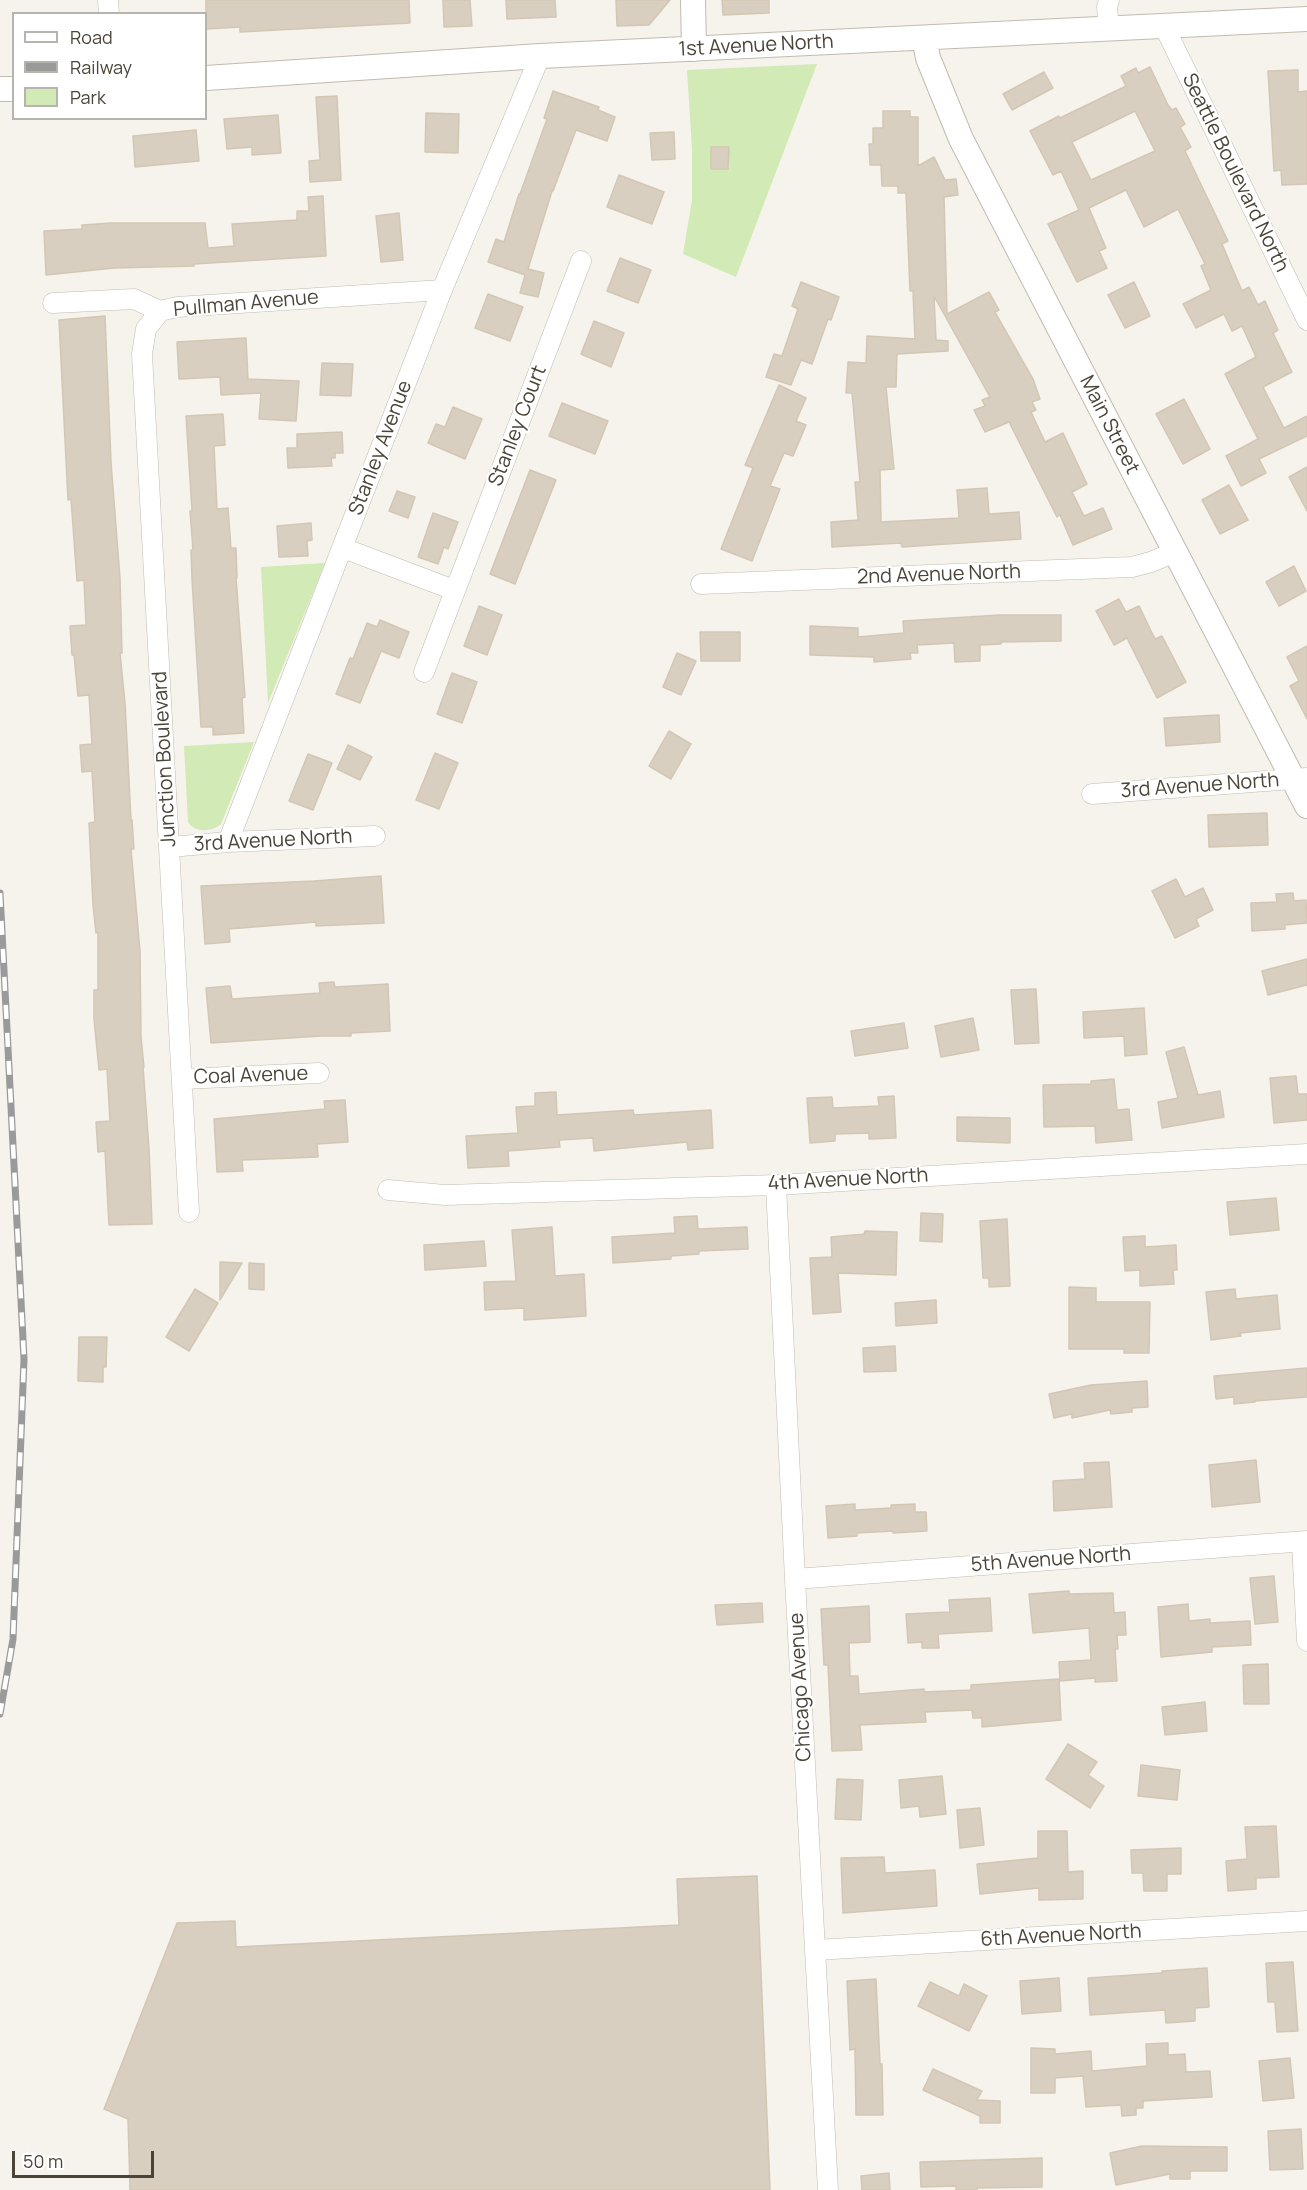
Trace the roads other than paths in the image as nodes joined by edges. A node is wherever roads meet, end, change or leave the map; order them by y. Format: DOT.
graph roads {
  1 [pos="693,0"];
  2 [pos="1110,0"];
  3 [pos="1307,19"];
  4 [pos="1164,26"];
  5 [pos="1108,28"];
  6 [pos="924,38"];
  7 [pos="694,49"];
  8 [pos="540,56"];
  9 [pos="207,78"];
  10 [pos="581,261"];
  11 [pos="442,290"];
  12 [pos="53,303"];
  13 [pos="160,311"];
  14 [pos="1307,320"];
  15 [pos="343,548"];
  16 [pos="1175,552"];
  17 [pos="701,584"];
  18 [pos="454,590"];
  19 [pos="424,672"];
  20 [pos="1300,778"];
  21 [pos="1092,794"];
  22 [pos="1307,806"];
  23 [pos="375,836"];
  24 [pos="228,842"];
  25 [pos="170,847"];
  26 [pos="319,1073"];
  27 [pos="182,1079"];
  28 [pos="1307,1154"];
  29 [pos="776,1185"];
  30 [pos="388,1190"];
  31 [pos="189,1212"];
  32 [pos="1304,1541"];
  33 [pos="795,1579"];
  34 [pos="1307,1641"];
  35 [pos="1307,1921"];
  36 [pos="816,1950"];
  37 [pos="828,2190"];
  1 -- 7 [label="street"];
  2 -- 5 [label="street"];
  3 -- 4 [label="street, 1st Avenue North"];
  4 -- 5 [label="street, 1st Avenue North"];
  4 -- 14 [label="street, Seattle Boulevard North"];
  5 -- 6 [label="street, 1st Avenue North"];
  6 -- 7 [label="street, 1st Avenue North"];
  6 -- 16 [label="street, Main Street"];
  7 -- 8 [label="street, 1st Avenue North"];
  8 -- 9 [label="street, 1st Avenue North"];
  8 -- 11 [label="street, Stanley Avenue"];
  10 -- 18 [label="street, Stanley Court"];
  11 -- 13 [label="street, Pullman Avenue"];
  11 -- 15 [label="street, Stanley Avenue"];
  12 -- 13 [label="street, Pullman Avenue"];
  13 -- 25 [label="street, Junction Boulevard"];
  15 -- 18 [label="street"];
  15 -- 24 [label="street, Stanley Avenue"];
  16 -- 17 [label="street, 2nd Avenue North"];
  16 -- 20 [label="street, Main Street"];
  18 -- 19 [label="street, Stanley Court"];
  20 -- 21 [label="street, 3rd Avenue North"];
  20 -- 22 [label="street, Main Street"];
  23 -- 24 [label="street, 3rd Avenue North"];
  24 -- 25 [label="street, 3rd Avenue North"];
  25 -- 27 [label="street, Junction Boulevard"];
  26 -- 27 [label="street, Coal Avenue"];
  27 -- 31 [label="street, Junction Boulevard"];
  28 -- 29 [label="street, 4th Avenue North"];
  29 -- 30 [label="street, 4th Avenue North"];
  29 -- 33 [label="street, Chicago Avenue"];
  32 -- 33 [label="street, 5th Avenue North"];
  32 -- 34 [label="street"];
  33 -- 36 [label="street, Chicago Avenue"];
  35 -- 36 [label="street, 6th Avenue North"];
  36 -- 37 [label="street, Chicago Avenue"];
}
